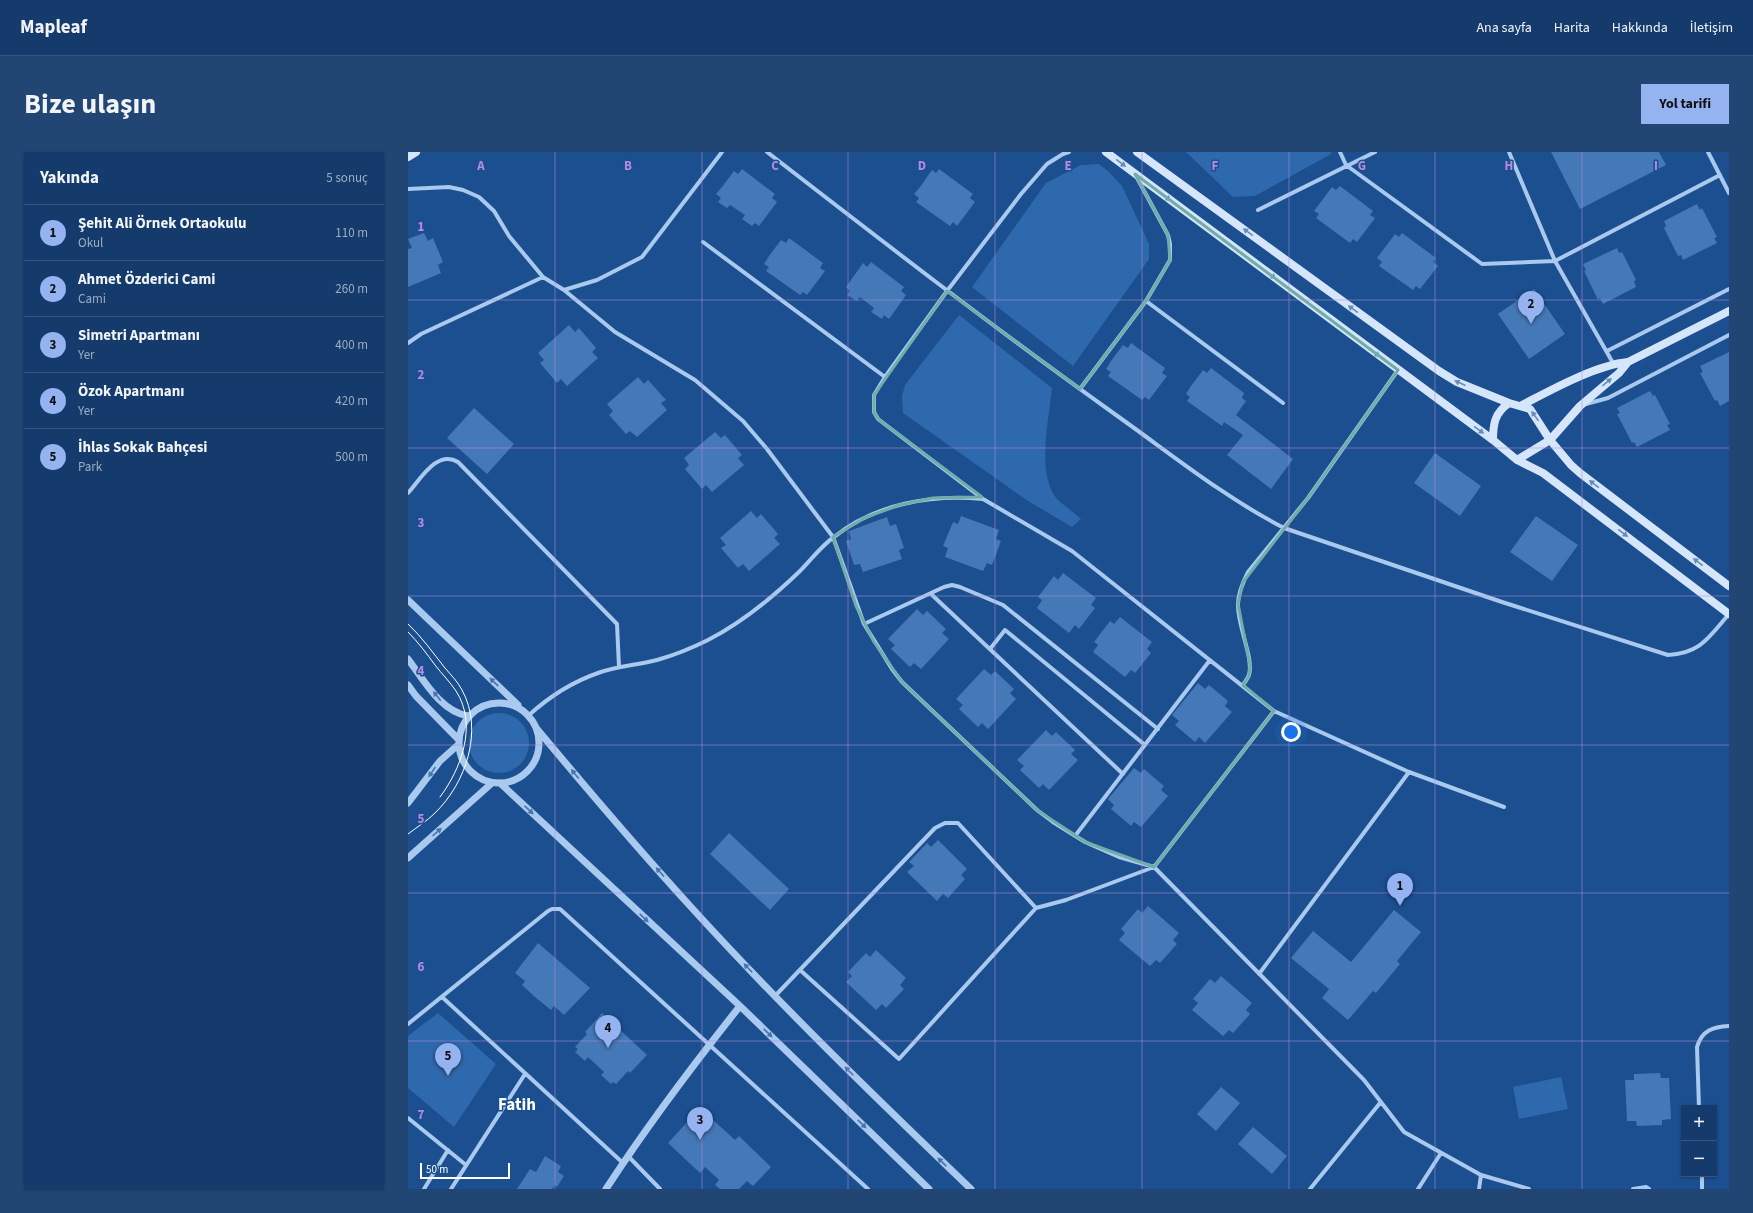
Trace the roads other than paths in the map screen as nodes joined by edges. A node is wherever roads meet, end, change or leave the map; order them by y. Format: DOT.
graph roads {
  1 [pos="416,152"];
  2 [pos="722,152"];
  3 [pos="766,152"];
  4 [pos="1069,152"];
  5 [pos="1106,152"];
  6 [pos="1137,152"];
  7 [pos="1340,152"];
  8 [pos="1375,152"];
  9 [pos="1509,152"];
  10 [pos="1708,152"];
  11 [pos="408,157"];
  12 [pos="1346,165"];
  13 [pos="1135,174"];
  14 [pos="1720,175"];
  15 [pos="408,189"];
  16 [pos="1729,193"];
  17 [pos="1258,210"];
  18 [pos="703,242"];
  19 [pos="1555,260"];
  20 [pos="543,278"];
  21 [pos="1729,289"];
  22 [pos="564,290"];
  23 [pos="947,291"];
  24 [pos="1146,301"];
  25 [pos="1729,311"];
  26 [pos="1729,335"];
  27 [pos="408,343"];
  28 [pos="1607,351"];
  29 [pos="1628,362"];
  30 [pos="1613,363"];
  31 [pos="1398,370"];
  32 [pos="885,377"];
  33 [pos="1080,389"];
  34 [pos="1283,403"];
  35 [pos="1509,403"];
  36 [pos="1522,405"];
  37 [pos="1580,406"];
  38 [pos="1493,440"];
  39 [pos="1550,440"];
  40 [pos="1517,460"];
  41 [pos="408,494"];
  42 [pos="983,498"];
  43 [pos="1284,528"];
  44 [pos="833,537"];
  45 [pos="1729,586"];
  46 [pos="931,594"];
  47 [pos="408,600"];
  48 [pos="1729,614"];
  49 [pos="864,624"];
  50 [pos="990,649"];
  51 [pos="408,659"];
  52 [pos="1210,660"];
  53 [pos="619,667"];
  54 [pos="408,685"];
  55 [pos="1243,685"];
  56 [pos="522,709"];
  57 [pos="1274,711"];
  58 [pos="529,715"];
  59 [pos="468,716"];
  60 [pos="538,729"];
  61 [pos="1158,729"];
  62 [pos="459,742"];
  63 [pos="1146,745"];
  64 [pos="1409,772"];
  65 [pos="1123,774"];
  66 [pos="492,783"];
  67 [pos="500,783"];
  68 [pos="408,803"];
  69 [pos="1504,807"];
  70 [pos="1075,836"];
  71 [pos="408,858"];
  72 [pos="1154,867"];
  73 [pos="1036,908"];
  74 [pos="800,970"];
  75 [pos="1259,974"];
  76 [pos="775,996"];
  77 [pos="442,997"];
  78 [pos="740,1006"];
  79 [pos="408,1024"];
  80 [pos="1729,1026"];
  81 [pos="710,1044"];
  82 [pos="525,1074"];
  83 [pos="1380,1103"];
  84 [pos="1699,1105"];
  85 [pos="408,1118"];
  86 [pos="448,1150"];
  87 [pos="1441,1153"];
  88 [pos="626,1159"];
  89 [pos="466,1164"];
  90 [pos="1481,1175"];
  91 [pos="1702,1177"];
  92 [pos="424,1189"];
  93 [pos="451,1189"];
  94 [pos="606,1189"];
  95 [pos="660,1189"];
  96 [pos="868,1189"];
  97 [pos="929,1189"];
  98 [pos="971,1189"];
  99 [pos="1310,1189"];
  100 [pos="1418,1189"];
  101 [pos="1479,1189"];
  102 [pos="1529,1189"];
  103 [pos="1633,1189"];
  104 [pos="1649,1189"];
  105 [pos="1702,1189"];
  1 -- 11 [label="main road"];
  2 -- 22 [label="street"];
  3 -- 23 [label="street"];
  4 -- 23 [label="street"];
  5 -- 13 [label="main road, one-way"];
  35 -- 6 [label="main road, one-way"];
  7 -- 12 [label="street"];
  8 -- 12 [label="street"];
  9 -- 19 [label="street"];
  10 -- 14 [label="street"];
  12 -- 17 [label="street"];
  12 -- 19 [label="street"];
  13 -- 24 [label="street"];
  13 -- 31 [label="main road, one-way"];
  14 -- 16 [label="street"];
  14 -- 19 [label="street"];
  15 -- 20 [label="street"];
  18 -- 32 [label="street"];
  19 -- 28 [label="street"];
  20 -- 22 [label="street"];
  20 -- 27 [label="street"];
  21 -- 28 [label="street"];
  22 -- 44 [label="street"];
  23 -- 32 [label="street"];
  23 -- 33 [label="street"];
  24 -- 33 [label="street"];
  24 -- 34 [label="street"];
  25 -- 29 [label="main road"];
  26 -- 37 [label="street"];
  28 -- 30 [label="street"];
  29 -- 30 [label="main road"];
  37 -- 29 [label="main road, one-way"];
  30 -- 36 [label="main road"];
  31 -- 38 [label="main road, one-way"];
  31 -- 43 [label="street"];
  32 -- 42 [label="street"];
  33 -- 43 [label="street"];
  35 -- 36 [label="main road"];
  35 -- 38 [label="main road"];
  39 -- 36 [label="main road, one-way"];
  37 -- 39 [label="main road"];
  38 -- 40 [label="main road"];
  39 -- 40 [label="main road"];
  45 -- 39 [label="main road, one-way"];
  40 -- 48 [label="main road, one-way"];
  41 -- 53 [label="street"];
  42 -- 44 [label="street"];
  42 -- 52 [label="street"];
  43 -- 48 [label="street"];
  43 -- 55 [label="street"];
  44 -- 49 [label="street"];
  44 -- 53 [label="street"];
  46 -- 49 [label="street"];
  46 -- 50 [label="street"];
  46 -- 61 [label="street"];
  56 -- 47 [label="street, one-way"];
  49 -- 70 [label="street"];
  50 -- 63 [label="street"];
  50 -- 65 [label="street"];
  59 -- 51 [label="street, one-way"];
  52 -- 55 [label="street"];
  52 -- 61 [label="street"];
  53 -- 58 [label="street"];
  54 -- 62 [label="street"];
  55 -- 57 [label="street"];
  56 -- 58 [label="street"];
  56 -- 59 [label="street"];
  57 -- 64 [label="street"];
  57 -- 72 [label="street"];
  58 -- 60 [label="street"];
  59 -- 62 [label="street"];
  60 -- 67 [label="street"];
  76 -- 60 [label="street, one-way"];
  61 -- 63 [label="street"];
  62 -- 66 [label="street"];
  62 -- 68 [label="street, one-way"];
  63 -- 65 [label="street"];
  64 -- 69 [label="street"];
  64 -- 75 [label="street"];
  65 -- 70 [label="street"];
  66 -- 67 [label="street"];
  71 -- 66 [label="street, one-way"];
  67 -- 78 [label="street, one-way"];
  70 -- 72 [label="street"];
  72 -- 73 [label="street"];
  72 -- 75 [label="street"];
  73 -- 74 [label="street"];
  73 -- 74 [label="street"];
  74 -- 76 [label="street"];
  75 -- 83 [label="street"];
  98 -- 76 [label="street, one-way"];
  77 -- 79 [label="street"];
  77 -- 81 [label="street"];
  77 -- 82 [label="street"];
  78 -- 81 [label="street"];
  78 -- 97 [label="street, one-way"];
  80 -- 84 [label="street"];
  81 -- 88 [label="street"];
  81 -- 96 [label="street"];
  82 -- 88 [label="street"];
  82 -- 89 [label="street"];
  83 -- 87 [label="street"];
  83 -- 99 [label="street"];
  85 -- 86 [label="street"];
  86 -- 89 [label="street"];
  86 -- 92 [label="street"];
  87 -- 90 [label="street"];
  87 -- 100 [label="street"];
  88 -- 94 [label="street"];
  88 -- 95 [label="street"];
  89 -- 93 [label="street"];
  90 -- 101 [label="street"];
  90 -- 102 [label="street"];
  91 -- 105 [label="street"];
  103 -- 104 [label="street"];
}
